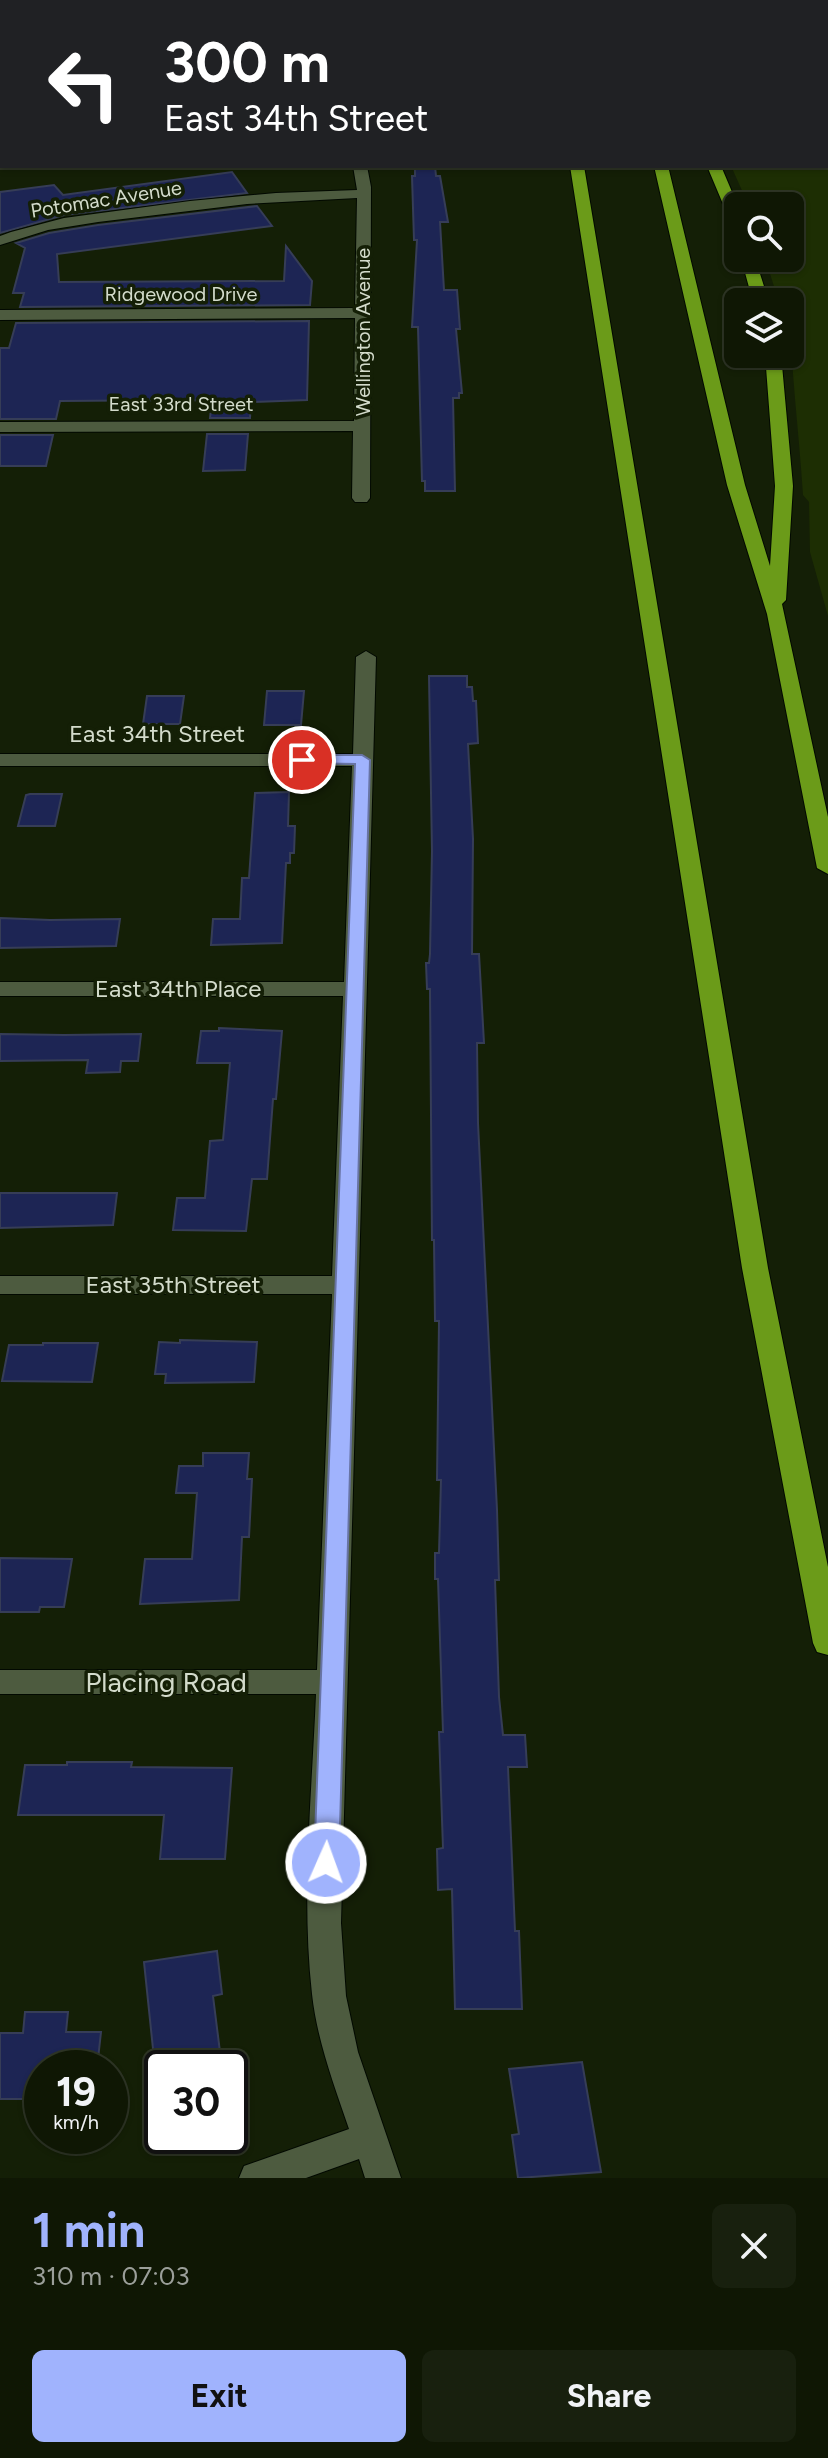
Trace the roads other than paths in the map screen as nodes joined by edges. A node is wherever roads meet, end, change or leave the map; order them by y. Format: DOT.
graph roads {
  1 [pos="360,168"];
  2 [pos="577,168"];
  3 [pos="661,168"];
  4 [pos="715,168"];
  5 [pos="725,192"];
  6 [pos="364,194"];
  7 [pos="0,241"];
  8 [pos="363,313"];
  9 [pos="0,315"];
  10 [pos="774,368"];
  11 [pos="362,426"];
  12 [pos="0,427"];
  13 [pos="361,498"];
  14 [pos="776,614"];
  15 [pos="366,657"];
  16 [pos="0,760"];
  17 [pos="362,760"];
  18 [pos="828,868"];
  19 [pos="0,989"];
  20 [pos="356,989"];
  21 [pos="0,1285"];
  22 [pos="345,1285"];
  23 [pos="828,1643"];
  24 [pos="0,1682"];
  25 [pos="332,1682"];
  26 [pos="371,2138"];
  27 [pos="257,2178"];
  28 [pos="383,2178"];
  1 -- 6 [label="street, Wellington Avenue"];
  2 -- 23 [label="highway"];
  3 -- 14 [label="highway"];
  4 -- 5 [label="highway"];
  6 -- 7 [label="street, Potomac Avenue"];
  6 -- 8 [label="street, Wellington Avenue"];
  8 -- 9 [label="street, Ridgewood Drive"];
  8 -- 11 [label="street, Wellington Avenue"];
  10 -- 14 [label="highway"];
  11 -- 12 [label="street, East 33rd Street"];
  11 -- 13 [label="street, Wellington Avenue"];
  14 -- 18 [label="highway"];
  15 -- 17 [label="street"];
  16 -- 17 [label="street, East 34th Street"];
  17 -- 20 [label="street"];
  19 -- 20 [label="street, East 34th Place"];
  20 -- 22 [label="street"];
  21 -- 22 [label="street, East 35th Street"];
  22 -- 25 [label="street"];
  24 -- 25 [label="street, Placing Road"];
  25 -- 26 [label="street"];
  26 -- 27 [label="street"];
  26 -- 28 [label="street"];
}
